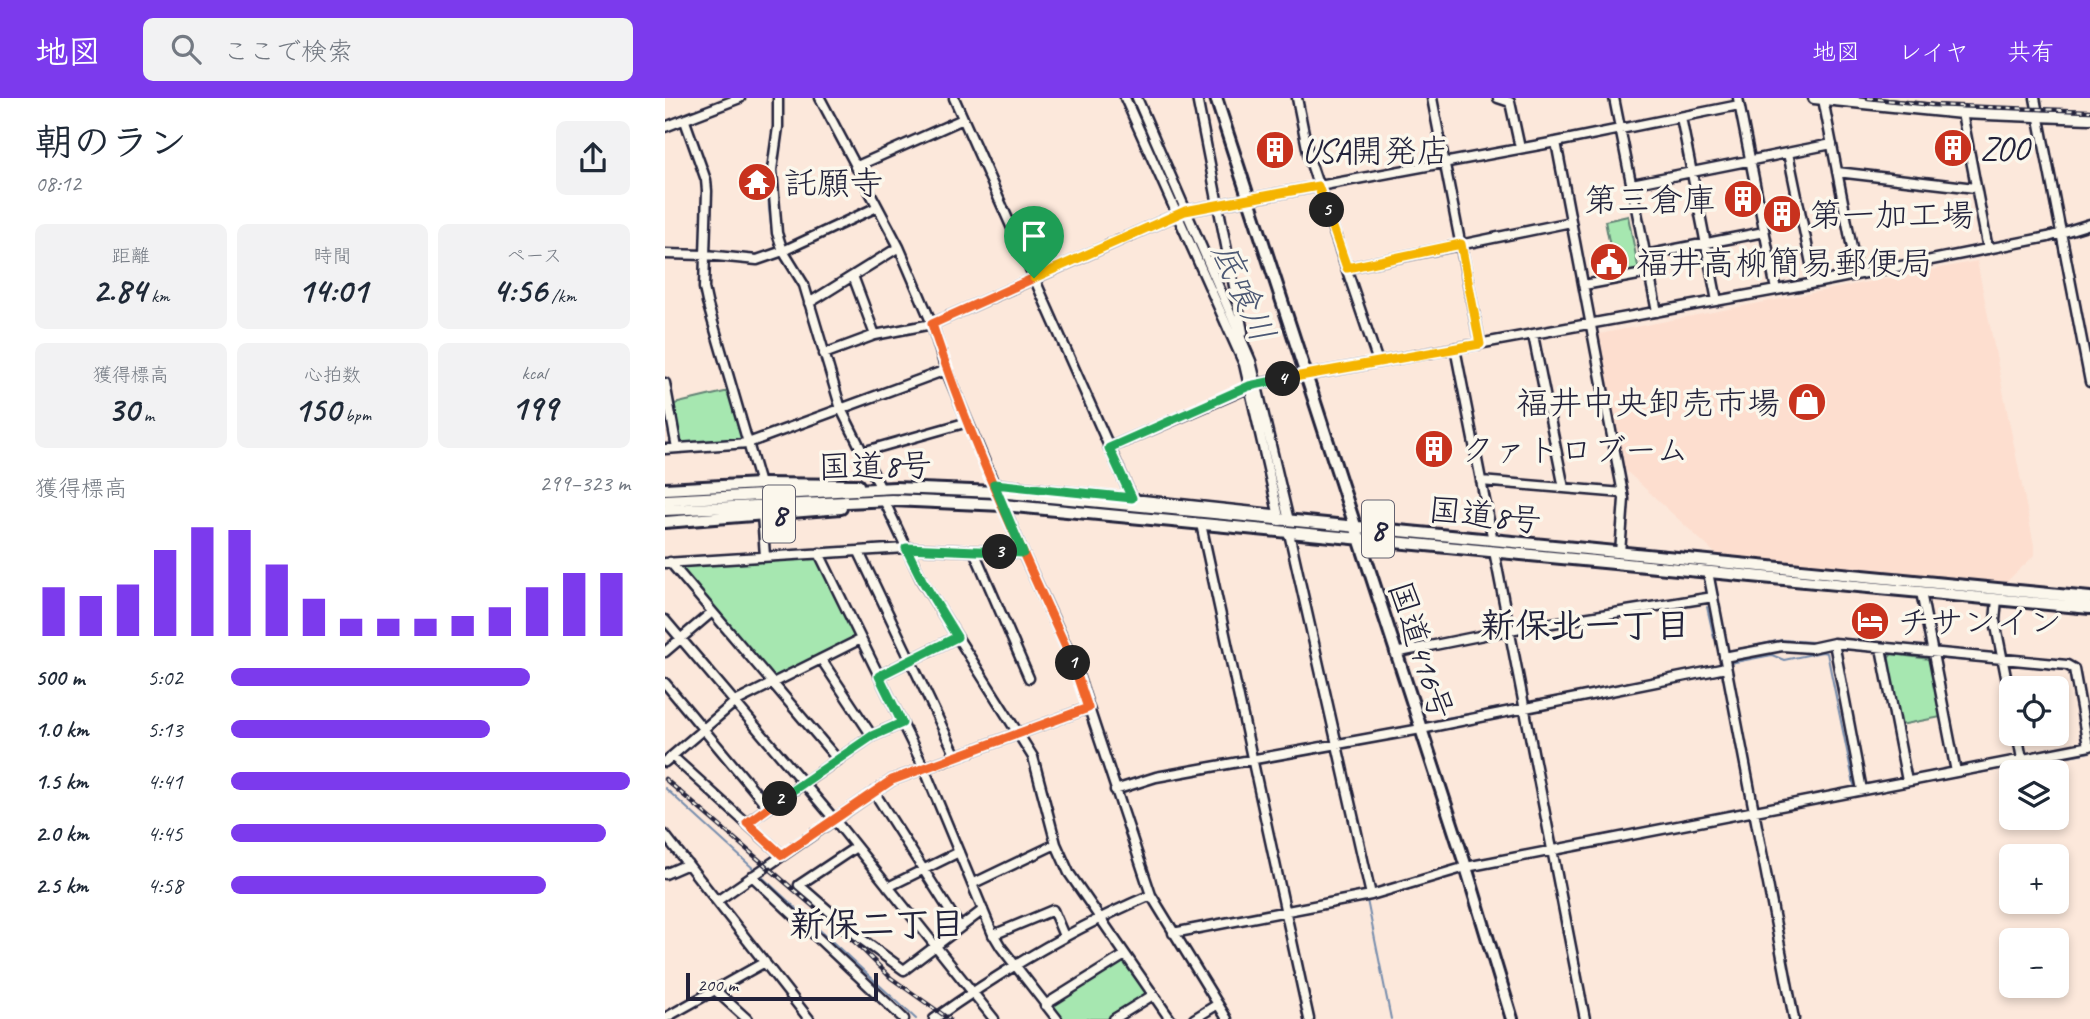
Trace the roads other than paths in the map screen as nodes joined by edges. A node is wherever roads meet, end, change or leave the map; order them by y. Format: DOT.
graph roads {
  1 [pos="778,98"];
  2 [pos="820,98"];
  3 [pos="954,98"];
  4 [pos="1125,98"];
  5 [pos="1137,98"];
  6 [pos="1197,98"];
  7 [pos="1216,98"];
  8 [pos="1297,98"];
  9 [pos="1432,98"];
  10 [pos="1498,98"];
  11 [pos="1614,98"];
  12 [pos="2035,98"];
  13 [pos="735,99"];
  14 [pos="1818,99"];
  15 [pos="1738,102"];
  16 [pos="1962,113"];
  17 [pos="1681,117"];
  18 [pos="2038,117"];
  19 [pos="2090,118"];
  20 [pos="963,119"];
  21 [pos="685,121"];
  22 [pos="665,127"];
  23 [pos="1621,129"];
  24 [pos="1556,142"];
  25 [pos="1832,144"];
  26 [pos="1520,148"];
  27 [pos="1788,153"];
  28 [pos="1750,161"];
  29 [pos="1445,162"];
  30 [pos="855,167"];
  31 [pos="1692,172"];
  32 [pos="1837,172"];
  33 [pos="1632,184"];
  34 [pos="1318,186"];
  35 [pos="1975,188"];
  36 [pos="1248,199"];
  37 [pos="1217,204"];
  38 [pos="877,207"];
  39 [pos="1181,213"];
  40 [pos="1571,222"];
  41 [pos="2090,225"];
  42 [pos="1764,232"];
  43 [pos="2061,233"];
  44 [pos="1706,243"];
  45 [pos="1461,244"];
  46 [pos="899,247"];
  47 [pos="1988,249"];
  48 [pos="783,251"];
  49 [pos="665,254"];
  50 [pos="706,255"];
  51 [pos="1645,255"];
  52 [pos="1347,268"];
  53 [pos="1649,273"];
  54 [pos="1857,274"];
  55 [pos="853,276"];
  56 [pos="1034,278"];
  57 [pos="1815,283"];
  58 [pos="1584,285"];
  59 [pos="1776,290"];
  60 [pos="1717,302"];
  61 [pos="809,303"];
  62 [pos="1657,312"];
  63 [pos="932,324"];
  64 [pos="1591,325"];
  65 [pos="875,335"];
  66 [pos="1532,335"];
  67 [pos="1480,344"];
  68 [pos="1245,346"];
  69 [pos="1455,348"];
  70 [pos="824,354"];
  71 [pos="1378,362"];
  72 [pos="946,370"];
  73 [pos="1305,375"];
  74 [pos="2090,382"];
  75 [pos="665,383"];
  76 [pos="1253,385"];
  77 [pos="841,409"];
  78 [pos="968,422"];
  79 [pos="748,443"];
  80 [pos="677,448"];
  81 [pos="1109,448"];
  82 [pos="665,449"];
  83 [pos="862,452"];
  84 [pos="1481,481"];
  85 [pos="760,484"];
  86 [pos="996,488"];
  87 [pos="1564,488"];
  88 [pos="665,489"];
  89 [pos="1623,493"];
  90 [pos="885,498"];
  91 [pos="1132,498"];
  92 [pos="665,500"];
  93 [pos="1003,505"];
  94 [pos="665,510"];
  95 [pos="762,515"];
  96 [pos="1285,521"];
  97 [pos="665,522"];
  98 [pos="1201,524"];
  99 [pos="1354,527"];
  100 [pos="1358,539"];
  101 [pos="1494,546"];
  102 [pos="906,548"];
  103 [pos="974,551"];
  104 [pos="859,552"];
  105 [pos="819,553"];
  106 [pos="1023,553"];
  107 [pos="1620,553"];
  108 [pos="765,556"];
  109 [pos="667,563"];
  110 [pos="1708,572"];
  111 [pos="1921,592"];
  112 [pos="1713,597"];
  113 [pos="2090,598"];
  114 [pos="1997,599"];
  115 [pos="2090,608"];
  116 [pos="712,612"];
  117 [pos="665,620"];
  118 [pos="1509,630"];
  119 [pos="957,637"];
  120 [pos="680,639"];
  121 [pos="861,639"];
  122 [pos="1834,643"];
  123 [pos="1881,648"];
  124 [pos="665,652"];
  125 [pos="1395,653"];
  126 [pos="1932,653"];
  127 [pos="1724,657"];
  128 [pos="821,659"];
  129 [pos="2003,659"];
  130 [pos="912,660"];
  131 [pos="1726,668"];
  132 [pos="879,676"];
  133 [pos="2006,676"];
  134 [pos="1029,678"];
  135 [pos="665,683"];
  136 [pos="772,683"];
  137 [pos="735,702"];
  138 [pos="1088,708"];
  139 [pos="1524,708"];
  140 [pos="902,723"];
  141 [pos="702,729"];
  142 [pos="1421,729"];
  143 [pos="1017,734"];
  144 [pos="872,736"];
  145 [pos="1338,744"];
  146 [pos="2020,746"];
  147 [pos="2089,746"];
  148 [pos="672,756"];
  149 [pos="956,756"];
  150 [pos="2022,759"];
  151 [pos="838,760"];
  152 [pos="1253,760"];
  153 [pos="665,762"];
  154 [pos="924,768"];
  155 [pos="1956,772"];
  156 [pos="1907,781"];
  157 [pos="804,784"];
  158 [pos="1115,790"];
  159 [pos="1862,790"];
  160 [pos="874,792"];
  161 [pos="768,807"];
  162 [pos="1754,810"];
  163 [pos="834,819"];
  164 [pos="747,823"];
  165 [pos="665,835"];
  166 [pos="1056,844"];
  167 [pos="856,847"];
  168 [pos="1552,850"];
  169 [pos="959,852"];
  170 [pos="782,855"];
  171 [pos="688,864"];
  172 [pos="1466,867"];
  173 [pos="923,870"];
  174 [pos="665,874"];
  175 [pos="752,876"];
  176 [pos="972,884"];
  177 [pos="888,887"];
  178 [pos="1151,895"];
  179 [pos="1371,895"];
  180 [pos="717,901"];
  181 [pos="983,910"];
  182 [pos="1287,910"];
  183 [pos="1099,917"];
  184 [pos="960,927"];
  185 [pos="1173,933"];
  186 [pos="993,934"];
  187 [pos="1064,936"];
  188 [pos="935,945"];
  189 [pos="1125,955"];
  190 [pos="765,962"];
  191 [pos="1014,964"];
  192 [pos="715,990"];
  193 [pos="973,992"];
  194 [pos="1153,995"];
  195 [pos="1218,1004"];
  196 [pos="1045,1005"];
  197 [pos="665,1018"];
  198 [pos="747,1019"];
  199 [pos="809,1019"];
  200 [pos="904,1019"];
  201 [pos="934,1019"];
  202 [pos="994,1019"];
  203 [pos="1056,1019"];
  204 [pos="1114,1019"];
  205 [pos="1170,1019"];
  206 [pos="1194,1019"];
  207 [pos="1227,1019"];
  208 [pos="1309,1019"];
  209 [pos="1512,1019"];
  210 [pos="1585,1019"];
  211 [pos="1794,1019"];
  1 -- 48 [label="street"];
  2 -- 30 [label="street"];
  3 -- 20 [label="street"];
  4 -- 39 [label="street"];
  5 -- 39 [label="street"];
  6 -- 37 [label="street"];
  7 -- 36 [label="highway, 国道416号"];
  8 -- 34 [label="street"];
  9 -- 29 [label="street"];
  10 -- 26 [label="street"];
  11 -- 23 [label="street"];
  12 -- 18 [label="street"];
  13 -- 21 [label="street"];
  14 -- 16 [label="main road"];
  14 -- 25 [label="street"];
  15 -- 17 [label="street"];
  15 -- 28 [label="street"];
  16 -- 18 [label="main road"];
  16 -- 35 [label="street"];
  17 -- 23 [label="street"];
  17 -- 31 [label="street"];
  18 -- 19 [label="main road"];
  18 -- 43 [label="street"];
  20 -- 30 [label="street"];
  20 -- 56 [label="street"];
  21 -- 22 [label="street"];
  21 -- 50 [label="street"];
  23 -- 24 [label="street"];
  23 -- 33 [label="street"];
  24 -- 26 [label="street"];
  24 -- 40 [label="street"];
  25 -- 27 [label="street"];
  25 -- 32 [label="street"];
  26 -- 29 [label="street"];
  27 -- 28 [label="street"];
  27 -- 57 [label="street"];
  28 -- 31 [label="street"];
  28 -- 42 [label="street"];
  29 -- 34 [label="street"];
  29 -- 45 [label="street"];
  30 -- 38 [label="street"];
  31 -- 33 [label="street"];
  31 -- 44 [label="street"];
  32 -- 35 [label="street"];
  32 -- 54 [label="street"];
  33 -- 51 [label="street"];
  34 -- 36 [label="street"];
  34 -- 52 [label="street"];
  35 -- 47 [label="street"];
  36 -- 37 [label="street"];
  36 -- 73 [label="highway, 国道416号"];
  37 -- 39 [label="street"];
  37 -- 68 [label="street"];
  38 -- 46 [label="street"];
  38 -- 48 [label="street"];
  39 -- 56 [label="street"];
  39 -- 68 [label="street"];
  39 -- 76 [label="street"];
  40 -- 45 [label="street"];
  40 -- 58 [label="street"];
  41 -- 43 [label="street"];
  42 -- 44 [label="street"];
  42 -- 59 [label="street"];
  43 -- 47 [label="street"];
  43 -- 74 [label="street"];
  44 -- 51 [label="street"];
  44 -- 60 [label="street"];
  45 -- 52 [label="street"];
  45 -- 67 [label="street"];
  46 -- 55 [label="street"];
  46 -- 63 [label="street"];
  47 -- 54 [label="street"];
  48 -- 50 [label="street"];
  48 -- 61 [label="street"];
  49 -- 50 [label="street"];
  50 -- 79 [label="street"];
  51 -- 53 [label="street"];
  52 -- 71 [label="street"];
  53 -- 58 [label="street"];
  53 -- 62 [label="street"];
  54 -- 57 [label="street"];
  55 -- 61 [label="street"];
  55 -- 65 [label="street"];
  56 -- 63 [label="street"];
  56 -- 81 [label="street"];
  57 -- 59 [label="street"];
  58 -- 64 [label="street"];
  59 -- 60 [label="street"];
  60 -- 62 [label="street"];
  61 -- 70 [label="street"];
  62 -- 64 [label="street"];
  63 -- 65 [label="street"];
  63 -- 72 [label="street"];
  64 -- 66 [label="street"];
  64 -- 89 [label="street"];
  65 -- 70 [label="street"];
  66 -- 67 [label="street"];
  66 -- 87 [label="street"];
  67 -- 69 [label="street"];
  68 -- 76 [label="street"];
  69 -- 71 [label="street"];
  69 -- 84 [label="street"];
  70 -- 77 [label="street"];
  71 -- 73 [label="street"];
  72 -- 77 [label="street"];
  72 -- 78 [label="street"];
  73 -- 76 [label="street"];
  73 -- 99 [label="highway, 国道416号"];
  75 -- 80 [label="street"];
  76 -- 81 [label="street"];
  76 -- 96 [label="street"];
  77 -- 79 [label="street"];
  77 -- 83 [label="street"];
  78 -- 83 [label="street"];
  78 -- 86 [label="street"];
  79 -- 80 [label="street"];
  79 -- 85 [label="street"];
  80 -- 82 [label="street"];
  81 -- 91 [label="street"];
  83 -- 90 [label="street"];
  84 -- 87 [label="street"];
  84 -- 101 [label="street"];
  85 -- 88 [label="highway, 8"];
  85 -- 90 [label="highway, 8"];
  86 -- 90 [label="highway, 国道8号 / 8"];
  86 -- 91 [label="street"];
  86 -- 93 [label="street"];
  86 -- 96 [label="highway, 国道8号 / 8"];
  87 -- 89 [label="street"];
  89 -- 107 [label="street"];
  90 -- 92 [label="highway, 国道8号 / 8"];
  90 -- 93 [label="highway, 国道8号 / 8"];
  90 -- 94 [label="highway, 国道8号 / 8"];
  90 -- 95 [label="highway, 8"];
  90 -- 102 [label="street"];
  91 -- 96 [label="street"];
  93 -- 98 [label="highway, 国道8号 / 8"];
  93 -- 106 [label="street"];
  95 -- 97 [label="highway, 8"];
  95 -- 108 [label="street"];
  96 -- 98 [label="highway, 国道8号 / 8"];
  96 -- 99 [label="highway, 国道8号 / 8"];
  96 -- 100 [label="highway, 国道8号 / 8"];
  96 -- 145 [label="street"];
  98 -- 152 [label="street"];
  99 -- 100 [label="highway, 国道416号"];
  99 -- 101 [label="highway, 国道8号 / 8"];
  100 -- 101 [label="highway, 国道8号 / 8"];
  100 -- 125 [label="highway, 国道416号"];
  101 -- 107 [label="highway, 国道8号 / 8"];
  101 -- 110 [label="highway, 国道8号 / 8"];
  101 -- 118 [label="street"];
  102 -- 103 [label="street"];
  102 -- 104 [label="street"];
  102 -- 119 [label="street"];
  103 -- 106 [label="street"];
  103 -- 134 [label="street"];
  104 -- 105 [label="street"];
  104 -- 130 [label="street"];
  105 -- 108 [label="street"];
  105 -- 121 [label="street"];
  106 -- 138 [label="street"];
  107 -- 113 [label="highway, 国道8号 / 8"];
  108 -- 109 [label="street"];
  109 -- 116 [label="street"];
  110 -- 111 [label="highway, 国道8号 / 8"];
  110 -- 112 [label="street"];
  111 -- 114 [label="highway, 国道8号 / 8"];
  111 -- 126 [label="street"];
  112 -- 118 [label="street"];
  112 -- 127 [label="street"];
  114 -- 115 [label="highway, 国道8号 / 8"];
  114 -- 129 [label="street"];
  116 -- 120 [label="street"];
  116 -- 136 [label="street"];
  117 -- 120 [label="street"];
  118 -- 125 [label="street"];
  118 -- 139 [label="street"];
  119 -- 130 [label="street"];
  119 -- 143 [label="street"];
  120 -- 124 [label="street"];
  120 -- 137 [label="street"];
  121 -- 128 [label="street"];
  121 -- 132 [label="street"];
  122 -- 123 [label="street"];
  122 -- 127 [label="street"];
  122 -- 159 [label="street"];
  123 -- 126 [label="street"];
  123 -- 156 [label="street"];
  125 -- 142 [label="highway, 国道416号"];
  126 -- 129 [label="street"];
  126 -- 155 [label="street"];
  127 -- 131 [label="street"];
  128 -- 136 [label="street"];
  128 -- 144 [label="street"];
  129 -- 133 [label="street"];
  129 -- 147 [label="street"];
  130 -- 132 [label="street"];
  130 -- 149 [label="street"];
  131 -- 139 [label="street"];
  131 -- 162 [label="street"];
  132 -- 140 [label="street"];
  135 -- 141 [label="street"];
  136 -- 137 [label="street"];
  136 -- 151 [label="street"];
  137 -- 141 [label="street"];
  137 -- 157 [label="street"];
  138 -- 143 [label="street"];
  138 -- 158 [label="street"];
  139 -- 142 [label="street"];
  139 -- 168 [label="street"];
  140 -- 144 [label="street"];
  140 -- 154 [label="street"];
  141 -- 148 [label="street"];
  141 -- 161 [label="street"];
  142 -- 145 [label="street"];
  142 -- 172 [label="highway, 国道416号"];
  143 -- 149 [label="street"];
  143 -- 166 [label="street"];
  144 -- 151 [label="street"];
  145 -- 152 [label="street"];
  145 -- 179 [label="street"];
  146 -- 150 [label="street"];
  147 -- 150 [label="street"];
  148 -- 153 [label="street"];
  148 -- 164 [label="street"];
  149 -- 154 [label="street"];
  150 -- 155 [label="street"];
  151 -- 157 [label="street"];
  152 -- 158 [label="street"];
  152 -- 182 [label="street"];
  154 -- 160 [label="street"];
  154 -- 169 [label="street"];
  155 -- 156 [label="street"];
  156 -- 159 [label="street"];
  157 -- 161 [label="street"];
  157 -- 163 [label="street"];
  158 -- 178 [label="street"];
  159 -- 162 [label="street"];
  160 -- 163 [label="street"];
  160 -- 173 [label="street"];
  161 -- 164 [label="street"];
  162 -- 168 [label="street"];
  162 -- 211 [label="street"];
  163 -- 167 [label="street"];
  163 -- 170 [label="street"];
  164 -- 170 [label="street"];
  165 -- 171 [label="street"];
  166 -- 176 [label="street"];
  166 -- 183 [label="street"];
  167 -- 177 [label="street"];
  167 -- 188 [label="street"];
  168 -- 172 [label="street"];
  168 -- 210 [label="street"];
  169 -- 173 [label="street"];
  169 -- 176 [label="street"];
  170 -- 175 [label="street"];
  171 -- 174 [label="street"];
  171 -- 180 [label="street"];
  172 -- 179 [label="street"];
  172 -- 209 [label="highway, 国道416号"];
  173 -- 177 [label="street"];
  173 -- 184 [label="street"];
  175 -- 180 [label="street"];
  175 -- 200 [label="street"];
  176 -- 181 [label="street"];
  177 -- 188 [label="street"];
  178 -- 183 [label="street"];
  178 -- 185 [label="street"];
  179 -- 182 [label="street"];
  180 -- 190 [label="street"];
  181 -- 184 [label="street"];
  181 -- 186 [label="street"];
  182 -- 185 [label="street"];
  182 -- 208 [label="street"];
  183 -- 187 [label="street"];
  183 -- 189 [label="street"];
  184 -- 188 [label="street"];
  185 -- 195 [label="street"];
  186 -- 187 [label="street"];
  186 -- 191 [label="street"];
  187 -- 191 [label="street"];
  188 -- 193 [label="street"];
  189 -- 194 [label="street"];
  189 -- 196 [label="street"];
  190 -- 192 [label="street"];
  190 -- 199 [label="street"];
  191 -- 193 [label="street"];
  191 -- 196 [label="street"];
  192 -- 197 [label="street"];
  192 -- 198 [label="street"];
  193 -- 201 [label="street"];
  193 -- 202 [label="street"];
  194 -- 204 [label="street"];
  194 -- 205 [label="street"];
  195 -- 206 [label="street"];
  195 -- 207 [label="street"];
  196 -- 203 [label="street"];
}
